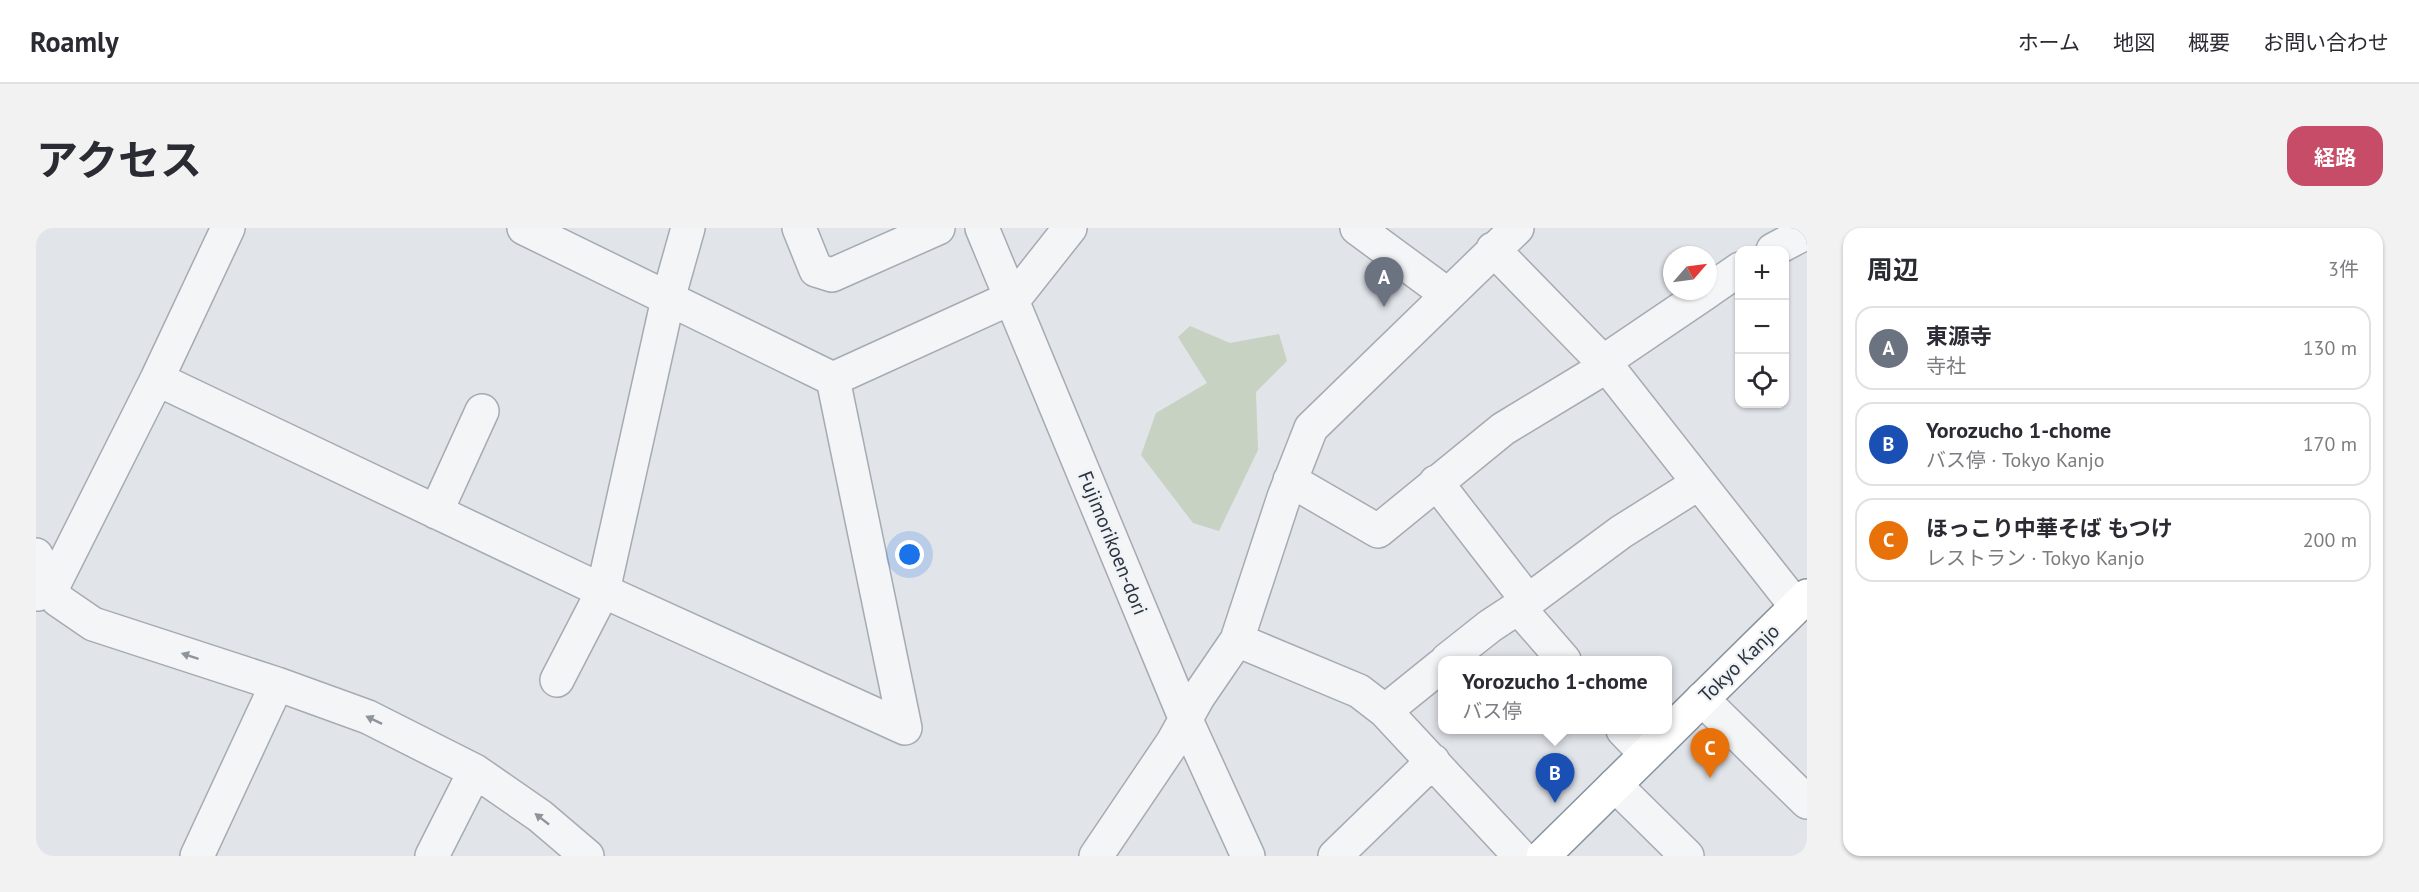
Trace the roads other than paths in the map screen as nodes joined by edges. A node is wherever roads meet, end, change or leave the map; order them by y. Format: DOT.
graph roads {
  1 [pos="228,228"];
  2 [pos="524,228"];
  3 [pos="688,228"];
  4 [pos="799,228"];
  5 [pos="938,228"];
  6 [pos="982,228"];
  7 [pos="1070,228"];
  8 [pos="1357,228"];
  9 [pos="1807,232"];
  10 [pos="1505,238"];
  11 [pos="1781,246"];
  12 [pos="1735,272"];
  13 [pos="1717,285"];
  14 [pos="1448,295"];
  15 [pos="1011,298"];
  16 [pos="668,299"];
  17 [pos="1695,300"];
  18 [pos="1607,366"];
  19 [pos="833,379"];
  20 [pos="157,380"];
  21 [pos="482,411"];
  22 [pos="1290,480"];
  23 [pos="1436,482"];
  24 [pos="1699,483"];
  25 [pos="436,512"];
  26 [pos="36,555"];
  27 [pos="45,591"];
  28 [pos="603,591"];
  29 [pos="1802,601"];
  30 [pos="1523,604"];
  31 [pos="1237,640"];
  32 [pos="1453,656"];
  33 [pos="1561,656"];
  34 [pos="1438,668"];
  35 [pos="556,680"];
  36 [pos="277,684"];
  37 [pos="1702,699"];
  38 [pos="1385,711"];
  39 [pos="1186,720"];
  40 [pos="1672,728"];
  41 [pos="1628,734"];
  42 [pos="1666,734"];
  43 [pos="1646,754"];
  44 [pos="1433,761"];
  45 [pos="475,771"];
  46 [pos="1615,785"];
  47 [pos="1807,802"];
  48 [pos="197,856"];
  49 [pos="432,856"];
  50 [pos="587,856"];
  51 [pos="1096,856"];
  52 [pos="1248,856"];
  53 [pos="1335,856"];
  54 [pos="1520,856"];
  55 [pos="1543,856"];
  56 [pos="1687,856"];
  1 -- 20 [label="street"];
  2 -- 16 [label="street"];
  3 -- 16 [label="street"];
  4 -- 5 [label="street"];
  6 -- 15 [label="street, Fujimorikoen-dori"];
  7 -- 15 [label="street"];
  8 -- 14 [label="street"];
  9 -- 11 [label="street"];
  10 -- 14 [label="street"];
  10 -- 18 [label="street"];
  12 -- 13 [label="street"];
  14 -- 22 [label="street"];
  15 -- 19 [label="street"];
  15 -- 39 [label="street, Fujimorikoen-dori"];
  16 -- 19 [label="street"];
  16 -- 28 [label="street"];
  17 -- 18 [label="street"];
  18 -- 23 [label="street"];
  18 -- 24 [label="street"];
  19 -- 28 [label="street"];
  20 -- 25 [label="street"];
  20 -- 27 [label="street"];
  21 -- 25 [label="street"];
  22 -- 23 [label="street"];
  22 -- 31 [label="street"];
  23 -- 30 [label="street"];
  24 -- 29 [label="street"];
  24 -- 30 [label="street"];
  25 -- 28 [label="street"];
  26 -- 27 [label="street"];
  36 -- 27 [label="street, one-way"];
  28 -- 35 [label="street"];
  29 -- 37 [label="highway, Tokyo Kanjo"];
  30 -- 32 [label="street"];
  30 -- 33 [label="street"];
  31 -- 38 [label="street"];
  31 -- 39 [label="street"];
  34 -- 38 [label="street"];
  45 -- 36 [label="street, one-way"];
  36 -- 48 [label="street"];
  37 -- 40 [label="highway, Tokyo Kanjo"];
  37 -- 47 [label="street"];
  38 -- 44 [label="street"];
  39 -- 51 [label="street"];
  39 -- 52 [label="street, Fujimorikoen-dori"];
  41 -- 43 [label="street"];
  42 -- 43 [label="highway, Tokyo Kanjo"];
  43 -- 46 [label="highway, Tokyo Kanjo"];
  44 -- 53 [label="street"];
  44 -- 54 [label="street"];
  45 -- 49 [label="street"];
  50 -- 45 [label="street, one-way"];
  46 -- 55 [label="highway, Tokyo Kanjo"];
  46 -- 56 [label="street"];
}
